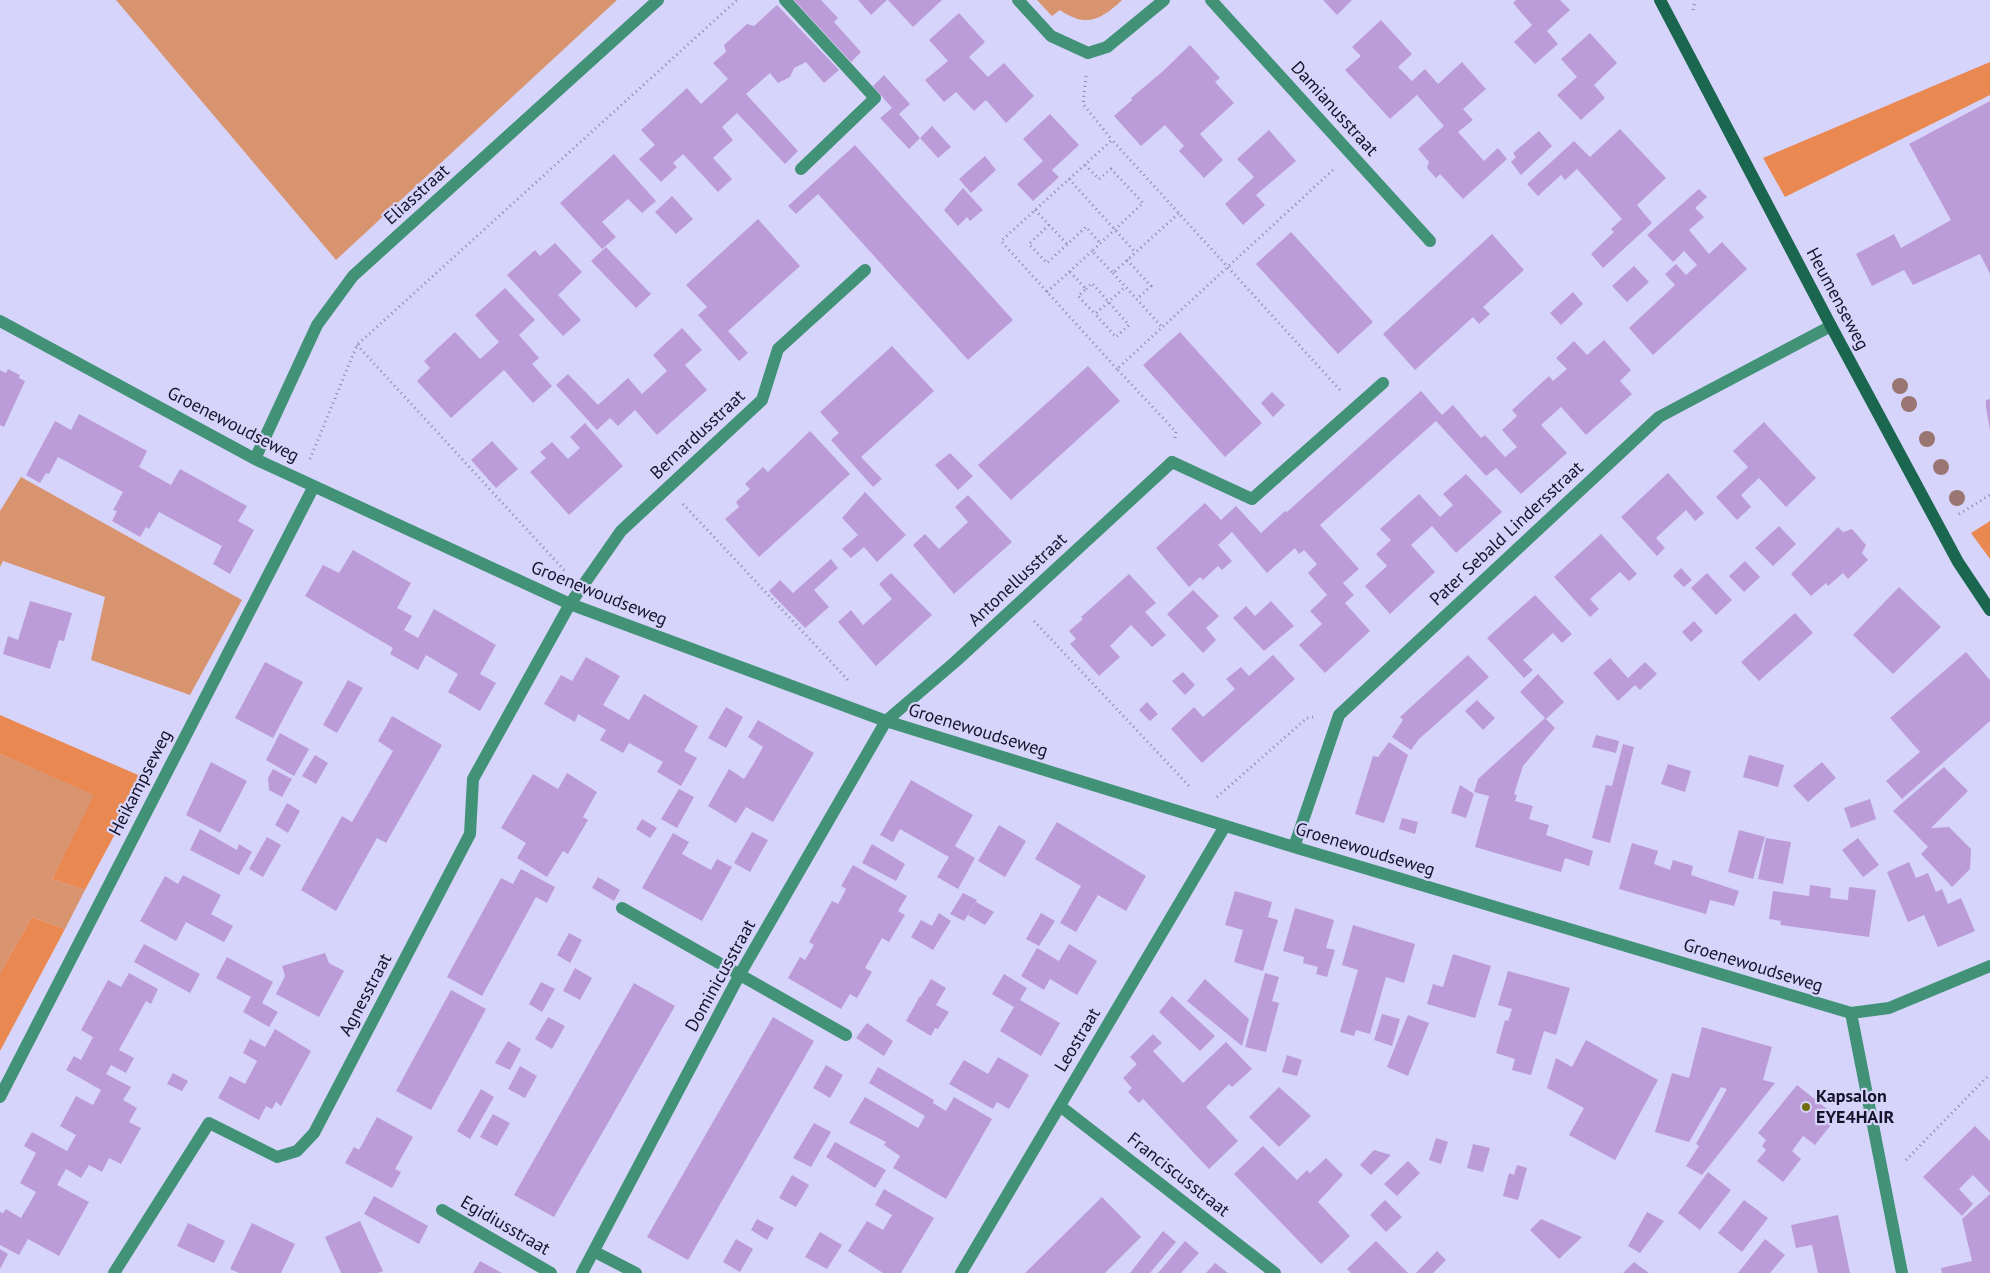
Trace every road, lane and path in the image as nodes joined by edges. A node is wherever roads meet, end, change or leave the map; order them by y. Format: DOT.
graph roads {
  1 [pos="658,0"];
  2 [pos="738,0"];
  3 [pos="785,0"];
  4 [pos="1018,0"];
  5 [pos="1164,0"];
  6 [pos="1211,0"];
  7 [pos="1660,0"];
  8 [pos="1088,53"];
  9 [pos="1112,140"];
  10 [pos="1351,154"];
  11 [pos="1085,165"];
  12 [pos="801,169"];
  13 [pos="1069,179"];
  14 [pos="1035,210"];
  15 [pos="1179,213"];
  16 [pos="1049,225"];
  17 [pos="1114,230"];
  18 [pos="1430,241"];
  19 [pos="1100,243"];
  20 [pos="1067,244"];
  21 [pos="1092,251"];
  22 [pos="1136,253"];
  23 [pos="1127,260"];
  24 [pos="1228,266"];
  25 [pos="865,270"];
  26 [pos="1070,272"];
  27 [pos="1113,273"];
  28 [pos="1126,287"];
  29 [pos="1086,289"];
  30 [pos="1047,292"];
  31 [pos="1137,299"];
  32 [pos="1109,302"];
  33 [pos="1095,314"];
  34 [pos="0,321"];
  35 [pos="1831,326"];
  36 [pos="1162,327"];
  37 [pos="357,345"];
  38 [pos="1117,368"];
  39 [pos="1383,383"];
  40 [pos="1356,407"];
  41 [pos="255,459"];
  42 [pos="1172,462"];
  43 [pos="301,480"];
  44 [pos="314,486"];
  45 [pos="668,488"];
  46 [pos="1990,495"];
  47 [pos="1939,527"];
  48 [pos="581,589"];
  49 [pos="570,604"];
  50 [pos="1018,604"];
  51 [pos="1990,610"];
  52 [pos="852,684"];
  53 [pos="1339,715"];
  54 [pos="886,721"];
  55 [pos="1207,805"];
  56 [pos="1195,816"];
  57 [pos="1226,826"];
  58 [pos="1294,847"];
  59 [pos="622,908"];
  60 [pos="1990,966"];
  61 [pos="740,974"];
  62 [pos="1851,1013"];
  63 [pos="846,1035"];
  64 [pos="1990,1074"];
  65 [pos="0,1096"];
  66 [pos="1060,1106"];
  67 [pos="1884,1182"];
  68 [pos="442,1210"];
  69 [pos="595,1252"];
  70 [pos="114,1273"];
  71 [pos="551,1273"];
  72 [pos="582,1273"];
  73 [pos="636,1273"];
  74 [pos="962,1273"];
  75 [pos="1275,1273"];
  76 [pos="1902,1273"];
  1 -- 41 [label="street, Eliasstraat"];
  2 -- 37 [label="path"];
  3 -- 12 [label="street"];
  4 -- 8 [label="street"];
  5 -- 8 [label="street"];
  6 -- 10 [label="street, Damianusstraat"];
  7 -- 35 [label="street, Heumenseweg"];
  8 -- 9 [label="path"];
  9 -- 11 [label="path"];
  9 -- 15 [label="path"];
  10 -- 18 [label="street, Damianusstraat"];
  10 -- 24 [label="path"];
  11 -- 13 [label="path"];
  11 -- 17 [label="path"];
  13 -- 14 [label="path"];
  13 -- 17 [label="path"];
  14 -- 16 [label="path"];
  14 -- 30 [label="path"];
  15 -- 22 [label="path"];
  15 -- 24 [label="path"];
  16 -- 20 [label="path"];
  16 -- 20 [label="path"];
  17 -- 19 [label="path"];
  17 -- 22 [label="path"];
  19 -- 20 [label="path"];
  19 -- 21 [label="path"];
  21 -- 26 [label="path"];
  21 -- 27 [label="path"];
  22 -- 23 [label="path"];
  23 -- 27 [label="path"];
  23 -- 31 [label="path"];
  24 -- 36 [label="path"];
  24 -- 40 [label="path"];
  25 -- 45 [label="street, Bernardusstraat"];
  26 -- 29 [label="path"];
  26 -- 30 [label="path"];
  27 -- 28 [label="path"];
  28 -- 31 [label="path"];
  28 -- 32 [label="path"];
  29 -- 32 [label="path"];
  29 -- 33 [label="path"];
  30 -- 38 [label="path"];
  31 -- 36 [label="path"];
  32 -- 33 [label="path"];
  32 -- 33 [label="path"];
  34 -- 41 [label="street, Groenewoudseweg"];
  35 -- 47 [label="street, Heumenseweg"];
  35 -- 53 [label="street, Pater Sebald Lindersstraat"];
  36 -- 38 [label="path"];
  37 -- 43 [label="path"];
  37 -- 48 [label="path"];
  38 -- 42 [label="path"];
  39 -- 40 [label="street"];
  40 -- 42 [label="street"];
  41 -- 43 [label="street, Groenewoudseweg"];
  42 -- 50 [label="street, Antonellusstraat"];
  43 -- 44 [label="street, Groenewoudseweg"];
  44 -- 49 [label="street, Groenewoudseweg"];
  44 -- 65 [label="street, Heikampseweg"];
  45 -- 48 [label="street, Bernardusstraat"];
  45 -- 52 [label="path"];
  46 -- 47 [label="path"];
  47 -- 51 [label="street, Heumenseweg"];
  48 -- 49 [label="street, Bernardusstraat"];
  49 -- 54 [label="street, Groenewoudseweg"];
  49 -- 70 [label="street, Agnesstraat"];
  50 -- 54 [label="street, Antonellusstraat"];
  50 -- 55 [label="path"];
  53 -- 55 [label="path"];
  53 -- 58 [label="street, Pater Sebald Lindersstraat"];
  54 -- 56 [label="street, Groenewoudseweg"];
  54 -- 61 [label="street, Dominicusstraat"];
  55 -- 56 [label="path"];
  56 -- 57 [label="street, Groenewoudseweg"];
  57 -- 58 [label="street, Groenewoudseweg"];
  57 -- 66 [label="street, Leostraat"];
  58 -- 62 [label="street, Groenewoudseweg"];
  59 -- 61 [label="street"];
  60 -- 62 [label="street, Groenewoudseweg"];
  61 -- 63 [label="street"];
  61 -- 69 [label="street, Dominicusstraat"];
  62 -- 67 [label="street"];
  64 -- 67 [label="path"];
  66 -- 74 [label="street, Leostraat"];
  66 -- 75 [label="street, Franciscusstraat"];
  67 -- 76 [label="street"];
  68 -- 71 [label="street, Egidiusstraat"];
  69 -- 72 [label="street, Dominicusstraat"];
  69 -- 73 [label="street"];
}
